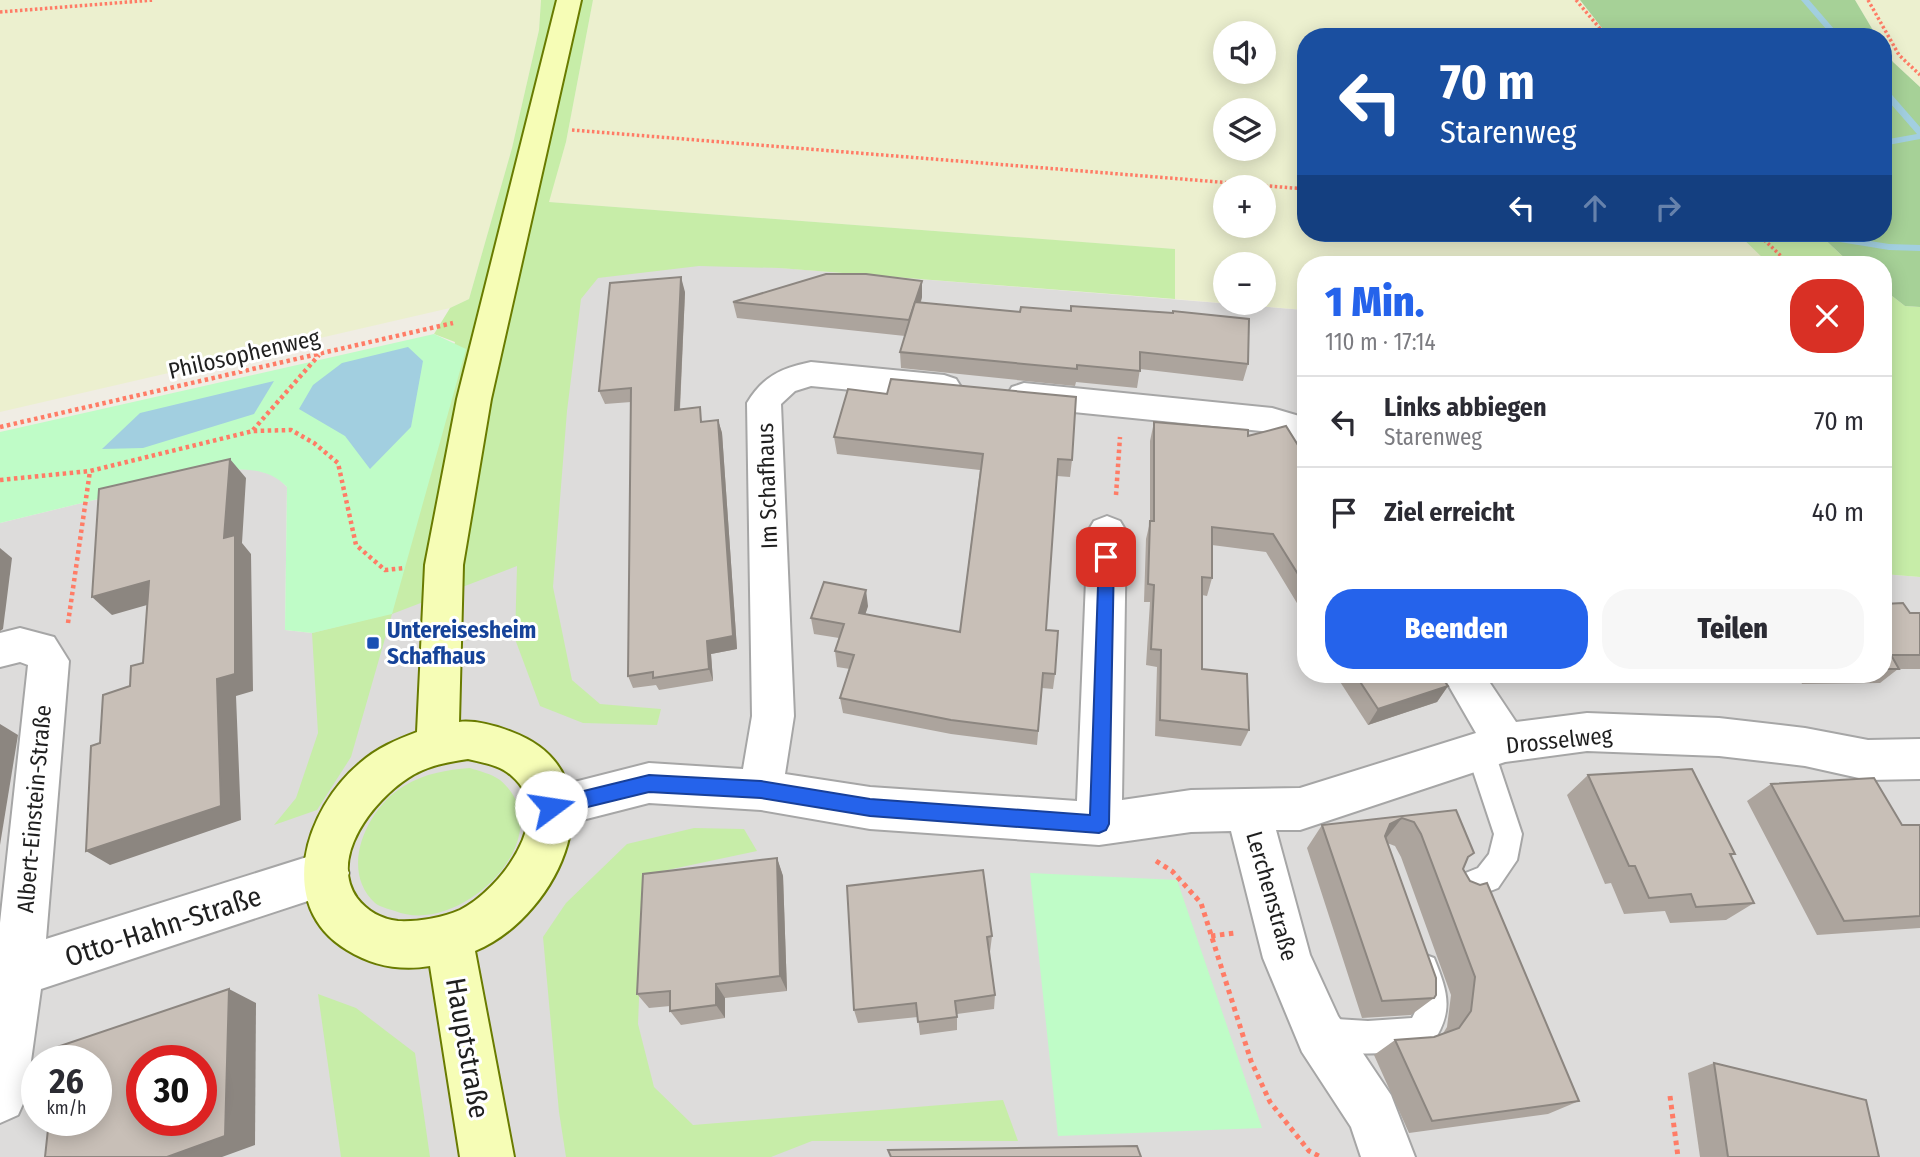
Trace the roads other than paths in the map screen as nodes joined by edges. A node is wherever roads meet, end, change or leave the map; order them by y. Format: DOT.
graph roads {
  1 [pos="569,0"];
  2 [pos="1297,428"];
  3 [pos="1107,531"];
  4 [pos="20,649"];
  5 [pos="1466,683"];
  6 [pos="438,744"];
  7 [pos="1493,747"];
  8 [pos="1920,759"];
  9 [pos="761,790"];
  10 [pos="551,807"];
  11 [pos="1248,811"];
  12 [pos="1099,824"];
  13 [pos="326,873"];
  14 [pos="1458,890"];
  15 [pos="449,938"];
  16 [pos="1415,946"];
  17 [pos="9,975"];
  18 [pos="1320,1034"];
  19 [pos="0,1097"];
  20 [pos="487,1157"];
  21 [pos="1388,1157"];
  1 -- 6 [label="main road"];
  2 -- 9 [label="street, Im Schafhaus"];
  3 -- 12 [label="street"];
  4 -- 17 [label="street, Albert-Einstein-Straße"];
  5 -- 7 [label="street"];
  6 -- 10 [label="main road"];
  6 -- 13 [label="main road"];
  7 -- 8 [label="street, Drosselweg"];
  7 -- 11 [label="street, Drosselweg"];
  7 -- 14 [label="lane"];
  9 -- 10 [label="street, Lerchenstraße"];
  9 -- 12 [label="street, Lerchenstraße"];
  10 -- 15 [label="main road"];
  11 -- 12 [label="street, Lerchenstraße"];
  11 -- 18 [label="street, Lerchenstraße"];
  13 -- 15 [label="main road"];
  13 -- 17 [label="street, Otto-Hahn-Straße"];
  15 -- 20 [label="main road, Hauptstraße"];
  16 -- 18 [label="lane"];
  17 -- 19 [label="street, Albert-Einstein-Straße"];
  18 -- 21 [label="street, Lerchenstraße"];
}
